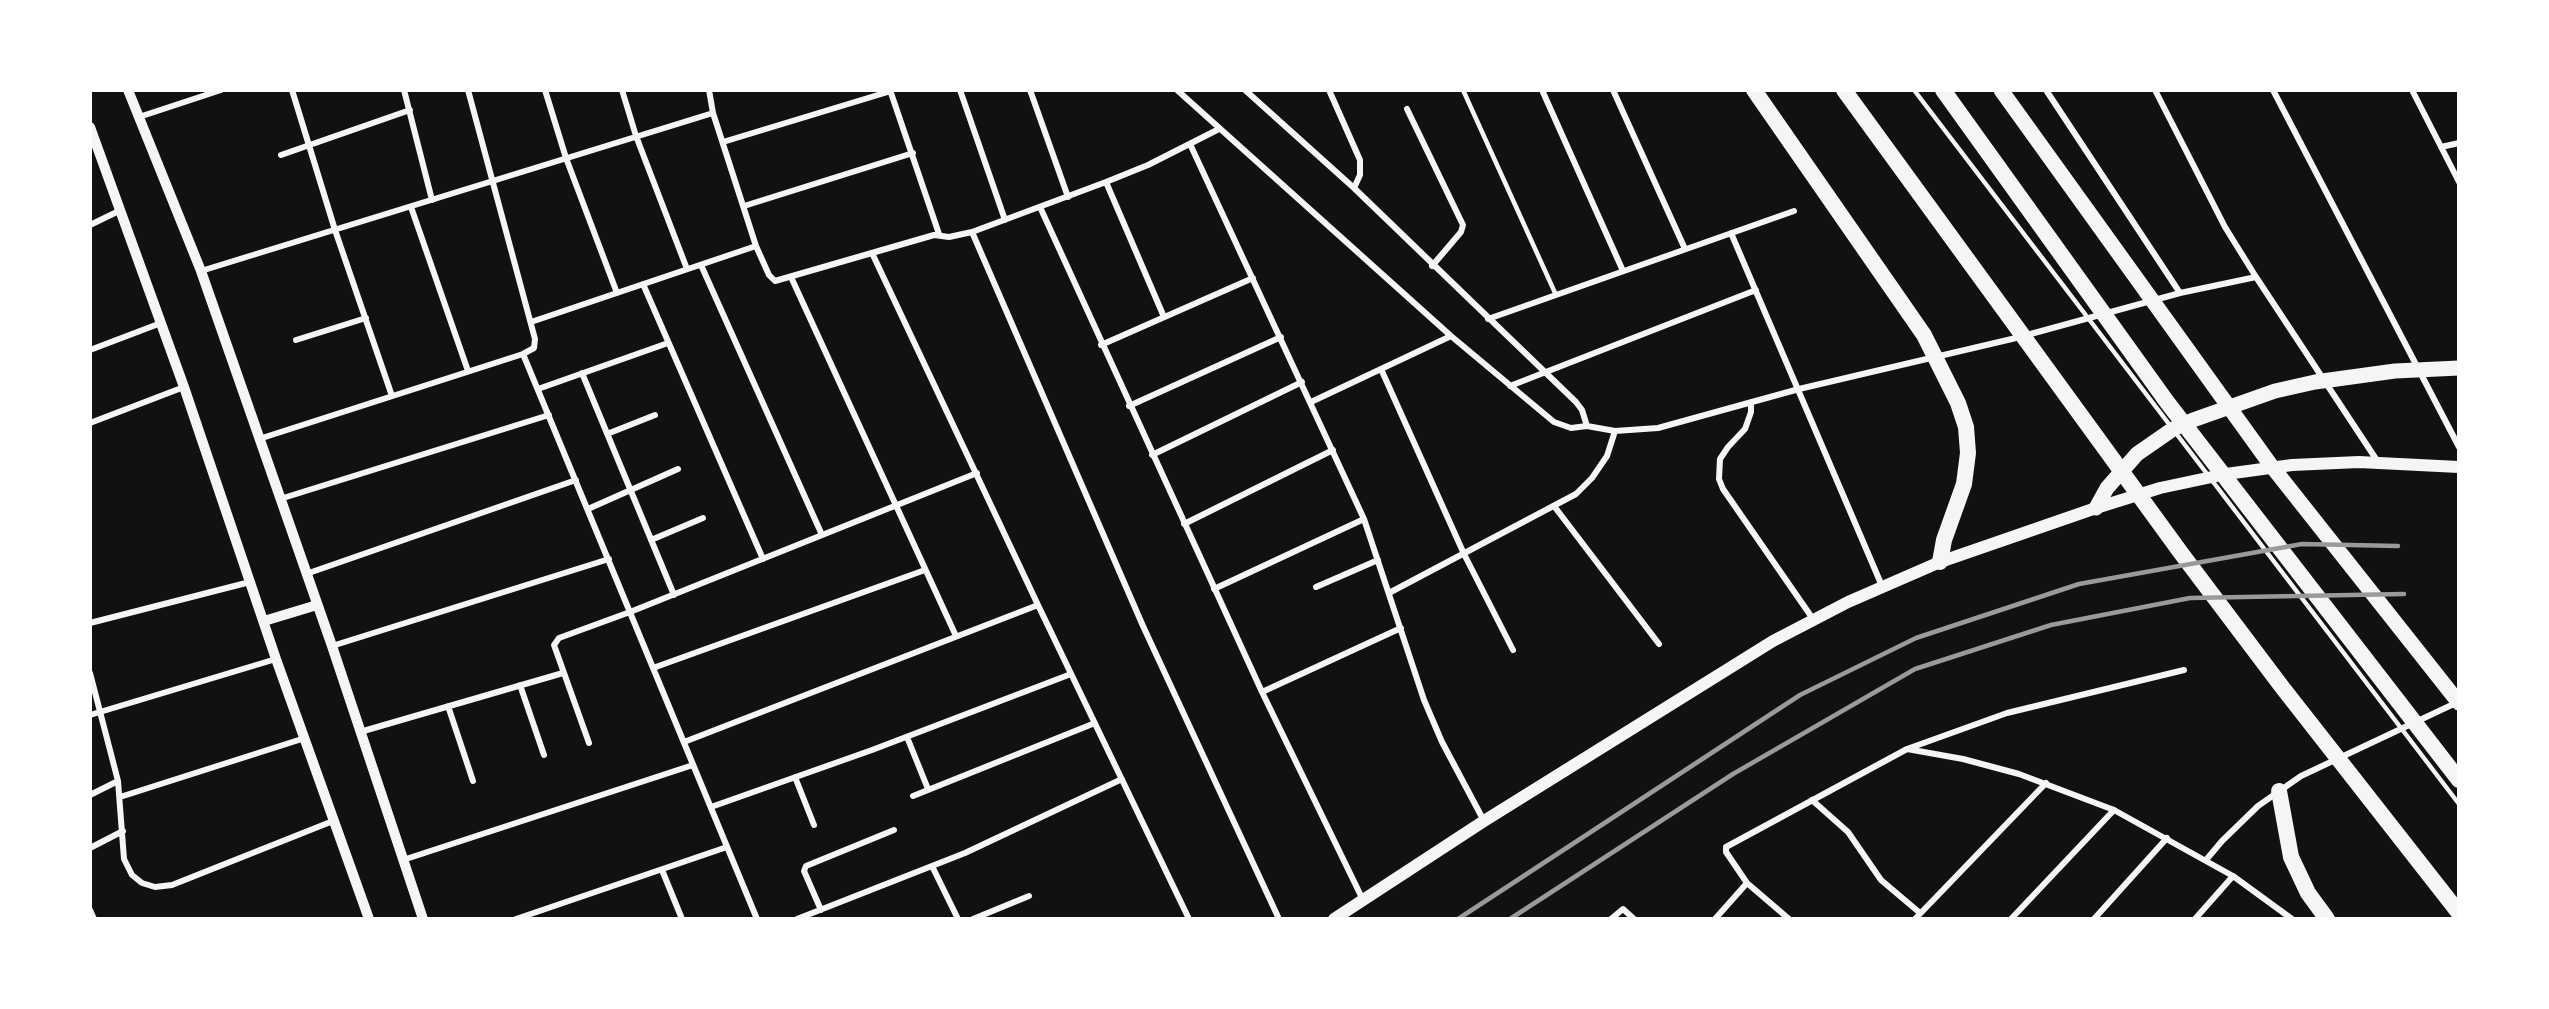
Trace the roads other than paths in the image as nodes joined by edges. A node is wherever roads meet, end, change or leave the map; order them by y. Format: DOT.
graph roads {
  1 [pos="128,90"];
  2 [pos="221,90"];
  3 [pos="292,90"];
  4 [pos="404,90"];
  5 [pos="468,90"];
  6 [pos="545,90"];
  7 [pos="622,90"];
  8 [pos="709,90"];
  9 [pos="960,90"];
  10 [pos="1030,90"];
  11 [pos="1177,90"];
  12 [pos="1245,90"];
  13 [pos="1329,90"];
  14 [pos="1463,90"];
  15 [pos="1542,90"];
  16 [pos="1613,90"];
  17 [pos="1754,90"];
  18 [pos="1844,90"];
  19 [pos="1914,90"];
  20 [pos="1943,90"];
  21 [pos="2001,90"];
  22 [pos="2046,90"];
  23 [pos="2155,90"];
  24 [pos="2273,90"];
  25 [pos="2412,90"];
  26 [pos="891,91"];
  27 [pos="1407,109"];
  28 [pos="410,110"];
  29 [pos="712,113"];
  30 [pos="139,117"];
  31 [pos="90,127"];
  32 [pos="1219,129"];
  33 [pos="636,136"];
  34 [pos="723,142"];
  35 [pos="2459,142"];
  36 [pos="1190,144"];
  37 [pos="310,145"];
  38 [pos="2441,147"];
  39 [pos="913,153"];
  40 [pos="281,155"];
  41 [pos="567,158"];
  42 [pos="493,180"];
  43 [pos="1106,182"];
  44 [pos="2459,182"];
  45 [pos="1354,188"];
  46 [pos="1068,197"];
  47 [pos="432,200"];
  48 [pos="744,206"];
  49 [pos="411,207"];
  50 [pos="1040,207"];
  51 [pos="121,210"];
  52 [pos="1794,210"];
  53 [pos="1005,220"];
  54 [pos="90,225"];
  55 [pos="335,230"];
  56 [pos="972,232"];
  57 [pos="1731,233"];
  58 [pos="939,234"];
  59 [pos="756,246"];
  60 [pos="1685,249"];
  61 [pos="872,253"];
  62 [pos="701,265"];
  63 [pos="1432,266"];
  64 [pos="687,269"];
  65 [pos="201,271"];
  66 [pos="1623,271"];
  67 [pos="791,277"];
  68 [pos="2256,277"];
  69 [pos="1253,278"];
  70 [pos="643,284"];
  71 [pos="1756,290"];
  72 [pos="617,293"];
  73 [pos="2180,293"];
  74 [pos="1556,295"];
  75 [pos="366,318"];
  76 [pos="1164,318"];
  77 [pos="1488,319"];
  78 [pos="531,322"];
  79 [pos="161,323"];
  80 [pos="1451,336"];
  81 [pos="1281,337"];
  82 [pos="297,340"];
  83 [pos="668,343"];
  84 [pos="1101,345"];
  85 [pos="90,350"];
  86 [pos="523,354"];
  87 [pos="1937,357"];
  88 [pos="2459,368"];
  89 [pos="1381,369"];
  90 [pos="468,371"];
  91 [pos="1546,373"];
  92 [pos="582,374"];
  93 [pos="1302,382"];
  94 [pos="1510,386"];
  95 [pos="184,387"];
  96 [pos="538,388"];
  97 [pos="1799,389"];
  98 [pos="392,396"];
  99 [pos="1311,402"];
  100 [pos="1751,402"];
  101 [pos="1129,406"];
  102 [pos="549,415"];
  103 [pos="655,415"];
  104 [pos="90,423"];
  105 [pos="1587,426"];
  106 [pos="1615,431"];
  107 [pos="607,434"];
  108 [pos="259,439"];
  109 [pos="2459,447"];
  110 [pos="1333,450"];
  111 [pos="1152,455"];
  112 [pos="2378,462"];
  113 [pos="2459,467"];
  114 [pos="678,469"];
  115 [pos="977,473"];
  116 [pos="576,480"];
  117 [pos="631,490"];
  118 [pos="280,499"];
  119 [pos="897,505"];
  120 [pos="1554,506"];
  121 [pos="2096,508"];
  122 [pos="588,509"];
  123 [pos="703,518"];
  124 [pos="1364,519"];
  125 [pos="1184,524"];
  126 [pos="822,535"];
  127 [pos="651,540"];
  128 [pos="1464,554"];
  129 [pos="763,559"];
  130 [pos="609,560"];
  131 [pos="1378,561"];
  132 [pos="1940,562"];
  133 [pos="925,570"];
  134 [pos="306,574"];
  135 [pos="250,582"];
  136 [pos="1882,586"];
  137 [pos="1316,587"];
  138 [pos="1214,590"];
  139 [pos="1389,593"];
  140 [pos="674,595"];
  141 [pos="317,605"];
  142 [pos="1038,605"];
  143 [pos="630,612"];
  144 [pos="1813,619"];
  145 [pos="264,621"];
  146 [pos="90,623"];
  147 [pos="1401,628"];
  148 [pos="956,636"];
  149 [pos="1659,644"];
  150 [pos="332,646"];
  151 [pos="1513,650"];
  152 [pos="276,659"];
  153 [pos="653,668"];
  154 [pos="2184,670"];
  155 [pos="90,673"];
  156 [pos="563,673"];
  157 [pos="1071,674"];
  158 [pos="520,685"];
  159 [pos="1262,692"];
  160 [pos="2459,702"];
  161 [pos="448,706"];
  162 [pos="100,710"];
  163 [pos="90,715"];
  164 [pos="1095,723"];
  165 [pos="360,732"];
  166 [pos="907,736"];
  167 [pos="305,738"];
  168 [pos="684,742"];
  169 [pos="589,743"];
  170 [pos="1907,749"];
  171 [pos="544,755"];
  172 [pos="693,765"];
  173 [pos="795,777"];
  174 [pos="1122,779"];
  175 [pos="2459,780"];
  176 [pos="473,781"];
  177 [pos="118,782"];
  178 [pos="2046,783"];
  179 [pos="928,789"];
  180 [pos="2279,791"];
  181 [pos="90,795"];
  182 [pos="914,796"];
  183 [pos="120,797"];
  184 [pos="1812,800"];
  185 [pos="2459,804"];
  186 [pos="711,807"];
  187 [pos="2114,810"];
  188 [pos="333,821"];
  189 [pos="1484,821"];
  190 [pos="814,825"];
  191 [pos="123,831"];
  192 [pos="894,831"];
  193 [pos="2167,838"];
  194 [pos="727,847"];
  195 [pos="90,848"];
  196 [pos="403,860"];
  197 [pos="2206,860"];
  198 [pos="932,866"];
  199 [pos="662,870"];
  200 [pos="2233,876"];
  201 [pos="1747,883"];
  202 [pos="1029,896"];
  203 [pos="1363,900"];
  204 [pos="821,909"];
  205 [pos="90,910"];
  206 [pos="2459,913"];
  207 [pos="1918,916"];
  208 [pos="94,919"];
  209 [pos="369,919"];
  210 [pos="423,919"];
  211 [pos="516,919"];
  212 [pos="682,919"];
  213 [pos="757,919"];
  214 [pos="797,919"];
  215 [pos="958,919"];
  216 [pos="973,919"];
  217 [pos="1189,919"];
  218 [pos="1278,919"];
  219 [pos="1334,919"];
  220 [pos="1611,919"];
  221 [pos="1634,919"];
  222 [pos="1715,919"];
  223 [pos="1789,919"];
  224 [pos="2011,919"];
  225 [pos="2094,919"];
  226 [pos="2195,919"];
  227 [pos="2292,919"];
  228 [pos="2327,919"];
  1 -- 30 [label="street"];
  2 -- 30 [label="street"];
  3 -- 37 [label="street"];
  4 -- 28 [label="street"];
  5 -- 42 [label="street"];
  6 -- 41 [label="street"];
  7 -- 33 [label="street"];
  8 -- 29 [label="street"];
  9 -- 53 [label="street"];
  10 -- 46 [label="street"];
  11 -- 32 [label="street"];
  12 -- 45 [label="street"];
  13 -- 45 [label="street"];
  14 -- 74 [label="lane"];
  15 -- 66 [label="street"];
  16 -- 60 [label="street"];
  17 -- 87 [label="highway"];
  18 -- 206 [label="highway"];
  19 -- 185 [label="lane"];
  20 -- 175 [label="highway"];
  21 -- 160 [label="highway"];
  22 -- 73 [label="street"];
  23 -- 68 [label="street"];
  24 -- 109 [label="street"];
  25 -- 38 [label="street"];
  26 -- 34 [label="street"];
  26 -- 39 [label="street"];
  27 -- 63 [label="street"];
  28 -- 37 [label="street"];
  28 -- 47 [label="street"];
  29 -- 33 [label="street"];
  29 -- 34 [label="street"];
  30 -- 65 [label="street"];
  31 -- 51 [label="street"];
  32 -- 36 [label="street"];
  32 -- 80 [label="street"];
  33 -- 41 [label="street"];
  33 -- 64 [label="street"];
  34 -- 48 [label="street"];
  35 -- 38 [label="street"];
  36 -- 43 [label="street"];
  36 -- 69 [label="street"];
  37 -- 40 [label="street"];
  37 -- 55 [label="street"];
  38 -- 44 [label="street"];
  39 -- 48 [label="street"];
  39 -- 58 [label="street"];
  41 -- 42 [label="street"];
  41 -- 72 [label="street"];
  42 -- 47 [label="street"];
  42 -- 78 [label="street"];
  43 -- 46 [label="street"];
  43 -- 76 [label="street"];
  45 -- 63 [label="street"];
  46 -- 50 [label="street"];
  47 -- 49 [label="street"];
  48 -- 59 [label="street"];
  49 -- 55 [label="street"];
  49 -- 90 [label="street"];
  50 -- 53 [label="street"];
  50 -- 84 [label="street"];
  51 -- 54 [label="street"];
  51 -- 79 [label="street"];
  52 -- 57 [label="street"];
  53 -- 56 [label="street"];
  55 -- 65 [label="street"];
  55 -- 75 [label="street"];
  56 -- 58 [label="street"];
  56 -- 218 [label="street"];
  57 -- 60 [label="street"];
  57 -- 71 [label="street"];
  58 -- 61 [label="street"];
  59 -- 62 [label="street"];
  59 -- 67 [label="street"];
  60 -- 66 [label="street"];
  61 -- 67 [label="street"];
  61 -- 115 [label="street"];
  62 -- 64 [label="street"];
  62 -- 126 [label="street"];
  63 -- 77 [label="street"];
  64 -- 70 [label="street"];
  65 -- 108 [label="street"];
  66 -- 74 [label="street"];
  67 -- 119 [label="street"];
  68 -- 73 [label="street"];
  68 -- 112 [label="street"];
  69 -- 76 [label="street"];
  69 -- 81 [label="street"];
  70 -- 72 [label="street"];
  70 -- 83 [label="street"];
  71 -- 91 [label="street"];
  71 -- 97 [label="street"];
  72 -- 78 [label="street"];
  73 -- 87 [label="street"];
  74 -- 77 [label="street"];
  75 -- 82 [label="street"];
  75 -- 98 [label="street"];
  76 -- 84 [label="street"];
  77 -- 91 [label="street"];
  78 -- 86 [label="street"];
  79 -- 85 [label="street"];
  79 -- 95 [label="street"];
  80 -- 89 [label="street"];
  80 -- 94 [label="street"];
  81 -- 93 [label="street"];
  81 -- 101 [label="street"];
  83 -- 92 [label="street"];
  83 -- 129 [label="street"];
  84 -- 101 [label="street"];
  86 -- 90 [label="street"];
  86 -- 96 [label="street"];
  87 -- 97 [label="street"];
  87 -- 132 [label="highway"];
  88 -- 121 [label="highway"];
  89 -- 99 [label="street"];
  89 -- 128 [label="street"];
  90 -- 98 [label="street"];
  91 -- 94 [label="street"];
  91 -- 105 [label="street"];
  92 -- 96 [label="street"];
  92 -- 107 [label="street"];
  93 -- 99 [label="street"];
  93 -- 111 [label="street"];
  94 -- 105 [label="street"];
  95 -- 104 [label="street"];
  95 -- 135 [label="street"];
  96 -- 102 [label="street"];
  97 -- 100 [label="street"];
  97 -- 136 [label="street"];
  98 -- 108 [label="street"];
  99 -- 110 [label="street"];
  100 -- 106 [label="street"];
  100 -- 144 [label="street"];
  101 -- 111 [label="street"];
  102 -- 116 [label="street"];
  102 -- 118 [label="street"];
  103 -- 107 [label="street"];
  105 -- 106 [label="street"];
  106 -- 120 [label="street"];
  107 -- 117 [label="street"];
  108 -- 118 [label="street"];
  110 -- 124 [label="street"];
  110 -- 125 [label="street"];
  111 -- 125 [label="street"];
  112 -- 113 [label="main road"];
  112 -- 121 [label="main road"];
  114 -- 117 [label="street"];
  115 -- 119 [label="street"];
  115 -- 142 [label="street"];
  116 -- 122 [label="street"];
  116 -- 134 [label="street"];
  117 -- 122 [label="street"];
  117 -- 127 [label="street"];
  118 -- 134 [label="street"];
  119 -- 126 [label="street"];
  119 -- 133 [label="street"];
  120 -- 128 [label="street"];
  120 -- 149 [label="street"];
  121 -- 132 [label="main road"];
  122 -- 130 [label="street"];
  123 -- 127 [label="street"];
  124 -- 131 [label="street"];
  124 -- 138 [label="street"];
  125 -- 138 [label="street"];
  126 -- 129 [label="street"];
  127 -- 140 [label="street"];
  128 -- 139 [label="street"];
  128 -- 151 [label="street"];
  129 -- 140 [label="street"];
  130 -- 143 [label="street"];
  130 -- 150 [label="street"];
  131 -- 137 [label="street"];
  131 -- 139 [label="street"];
  132 -- 136 [label="main road"];
  133 -- 148 [label="street"];
  133 -- 153 [label="street"];
  134 -- 141 [label="street"];
  135 -- 145 [label="street"];
  135 -- 146 [label="street"];
  136 -- 144 [label="main road"];
  138 -- 159 [label="street"];
  139 -- 147 [label="street"];
  140 -- 143 [label="street"];
  141 -- 145 [label="street"];
  141 -- 150 [label="street"];
  142 -- 148 [label="street"];
  142 -- 157 [label="street"];
  143 -- 153 [label="street"];
  143 -- 156 [label="street"];
  144 -- 189 [label="main road"];
  145 -- 152 [label="street"];
  147 -- 159 [label="street"];
  147 -- 189 [label="street"];
  148 -- 168 [label="street"];
  150 -- 165 [label="street"];
  152 -- 162 [label="street"];
  152 -- 167 [label="street"];
  153 -- 168 [label="street"];
  154 -- 170 [label="street"];
  155 -- 162 [label="street"];
  156 -- 158 [label="street"];
  156 -- 169 [label="street"];
  157 -- 164 [label="street"];
  157 -- 166 [label="street"];
  158 -- 161 [label="street"];
  158 -- 171 [label="street"];
  159 -- 203 [label="street"];
  160 -- 180 [label="street"];
  161 -- 165 [label="street"];
  161 -- 176 [label="street"];
  162 -- 163 [label="street"];
  162 -- 177 [label="street"];
  164 -- 174 [label="street"];
  164 -- 179 [label="street"];
  165 -- 196 [label="street"];
  166 -- 173 [label="street"];
  166 -- 179 [label="street"];
  167 -- 183 [label="street"];
  167 -- 188 [label="street"];
  168 -- 172 [label="street"];
  170 -- 178 [label="street"];
  170 -- 184 [label="street"];
  172 -- 186 [label="street"];
  172 -- 196 [label="street"];
  173 -- 186 [label="street"];
  173 -- 190 [label="street"];
  174 -- 198 [label="street"];
  174 -- 217 [label="street"];
  177 -- 181 [label="street"];
  177 -- 183 [label="street"];
  178 -- 187 [label="street"];
  178 -- 207 [label="street"];
  179 -- 182 [label="street"];
  180 -- 197 [label="street"];
  180 -- 228 [label="highway"];
  183 -- 191 [label="street"];
  184 -- 201 [label="street"];
  184 -- 207 [label="street"];
  186 -- 194 [label="street"];
  187 -- 193 [label="street"];
  187 -- 224 [label="street"];
  188 -- 191 [label="street"];
  188 -- 209 [label="street"];
  189 -- 203 [label="main road"];
  191 -- 195 [label="street"];
  192 -- 204 [label="street"];
  193 -- 197 [label="street"];
  193 -- 225 [label="street"];
  194 -- 199 [label="street"];
  194 -- 213 [label="street"];
  196 -- 210 [label="street"];
  197 -- 200 [label="street"];
  198 -- 204 [label="street"];
  198 -- 215 [label="street"];
  199 -- 211 [label="street"];
  199 -- 212 [label="street"];
  200 -- 226 [label="street"];
  200 -- 227 [label="street"];
  201 -- 222 [label="street"];
  201 -- 223 [label="street"];
  202 -- 216 [label="street"];
  203 -- 219 [label="main road"];
  204 -- 214 [label="street"];
  205 -- 208 [label="street"];
  220 -- 221 [label="street"];
}
